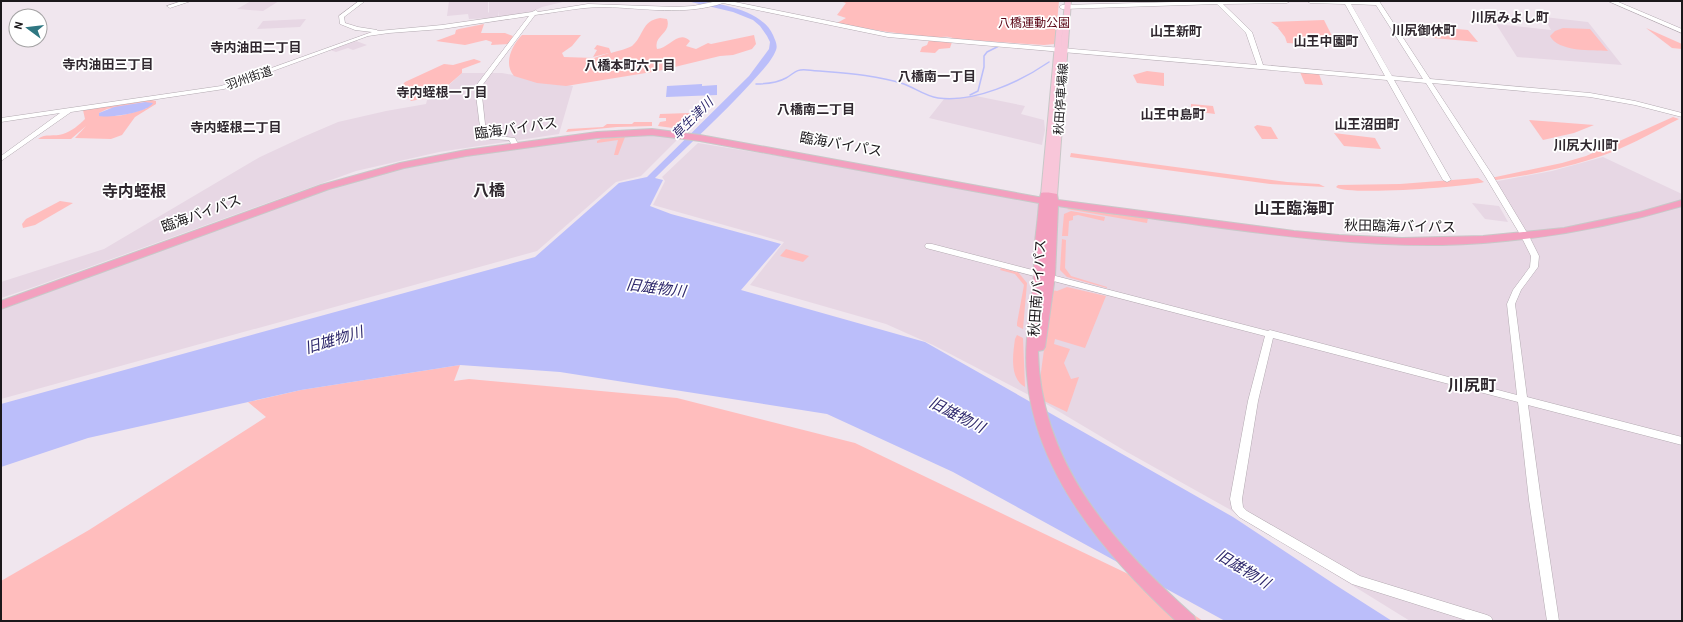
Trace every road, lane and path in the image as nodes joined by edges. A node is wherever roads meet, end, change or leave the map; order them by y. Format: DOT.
graph roads {
  1 [pos="188,1"];
  2 [pos="362,1"];
  3 [pos="578,1"];
  4 [pos="722,1"];
  5 [pos="1287,1"];
  6 [pos="1310,1"];
  7 [pos="1611,1"];
  8 [pos="1217,2"];
  9 [pos="1347,2"];
  10 [pos="1376,2"];
  11 [pos="1065,4"];
  12 [pos="170,6"];
  13 [pos="533,14"];
  14 [pos="1682,31"];
  15 [pos="378,32"];
  16 [pos="1061,49"];
  17 [pos="1261,67"];
  18 [pos="1388,78"];
  19 [pos="1426,81"];
  20 [pos="68,110"];
  21 [pos="1682,115"];
  22 [pos="1,120"];
  23 [pos="515,144"];
  24 [pos="1,159"];
  25 [pos="1447,180"];
  26 [pos="1682,196"];
  27 [pos="1049,198"];
  28 [pos="1682,203"];
  29 [pos="1523,234"];
  30 [pos="929,246"];
  31 [pos="1043,275"];
  32 [pos="1,301"];
  33 [pos="1,305"];
  34 [pos="1270,333"];
  35 [pos="1522,399"];
  36 [pos="1682,441"];
  37 [pos="1188,621"];
  38 [pos="1487,621"];
  39 [pos="1553,621"];
  1 -- 12 [label="street"];
  2 -- 15 [label="street"];
  3 -- 13 [label="street"];
  4 -- 13 [label="street"];
  4 -- 16 [label="street"];
  5 -- 8 [label="street"];
  6 -- 9 [label="street"];
  7 -- 14 [label="street"];
  8 -- 11 [label="street"];
  8 -- 17 [label="street"];
  9 -- 10 [label="street"];
  9 -- 18 [label="street"];
  10 -- 19 [label="street"];
  11 -- 16 [label="main road, 秋田停車場線"];
  13 -- 15 [label="street, 羽州街道"];
  13 -- 23 [label="street"];
  15 -- 20 [label="street, 羽州街道"];
  16 -- 17 [label="street"];
  16 -- 27 [label="main road, 秋田停車場線"];
  17 -- 18 [label="street"];
  18 -- 19 [label="street"];
  18 -- 25 [label="street"];
  19 -- 21 [label="street"];
  19 -- 29 [label="street"];
  20 -- 22 [label="street, 羽州街道"];
  20 -- 24 [label="street"];
  23 -- 27 [label="highway, 臨海バイパス"];
  23 -- 32 [label="highway, 臨海バイパス"];
  23 -- 33 [label="highway, 臨海バイパス"];
  26 -- 29 [label="highway, 秋田臨海バイパス"];
  27 -- 29 [label="highway, 秋田臨海バイパス"];
  27 -- 31 [label="highway, 秋田南バイパス"];
  28 -- 29 [label="highway, 秋田臨海バイパス"];
  29 -- 35 [label="street"];
  30 -- 31 [label="street"];
  31 -- 34 [label="street"];
  31 -- 37 [label="highway, 秋田南バイパス"];
  34 -- 35 [label="street"];
  34 -- 38 [label="street"];
  35 -- 36 [label="street"];
  35 -- 39 [label="street"];
}
